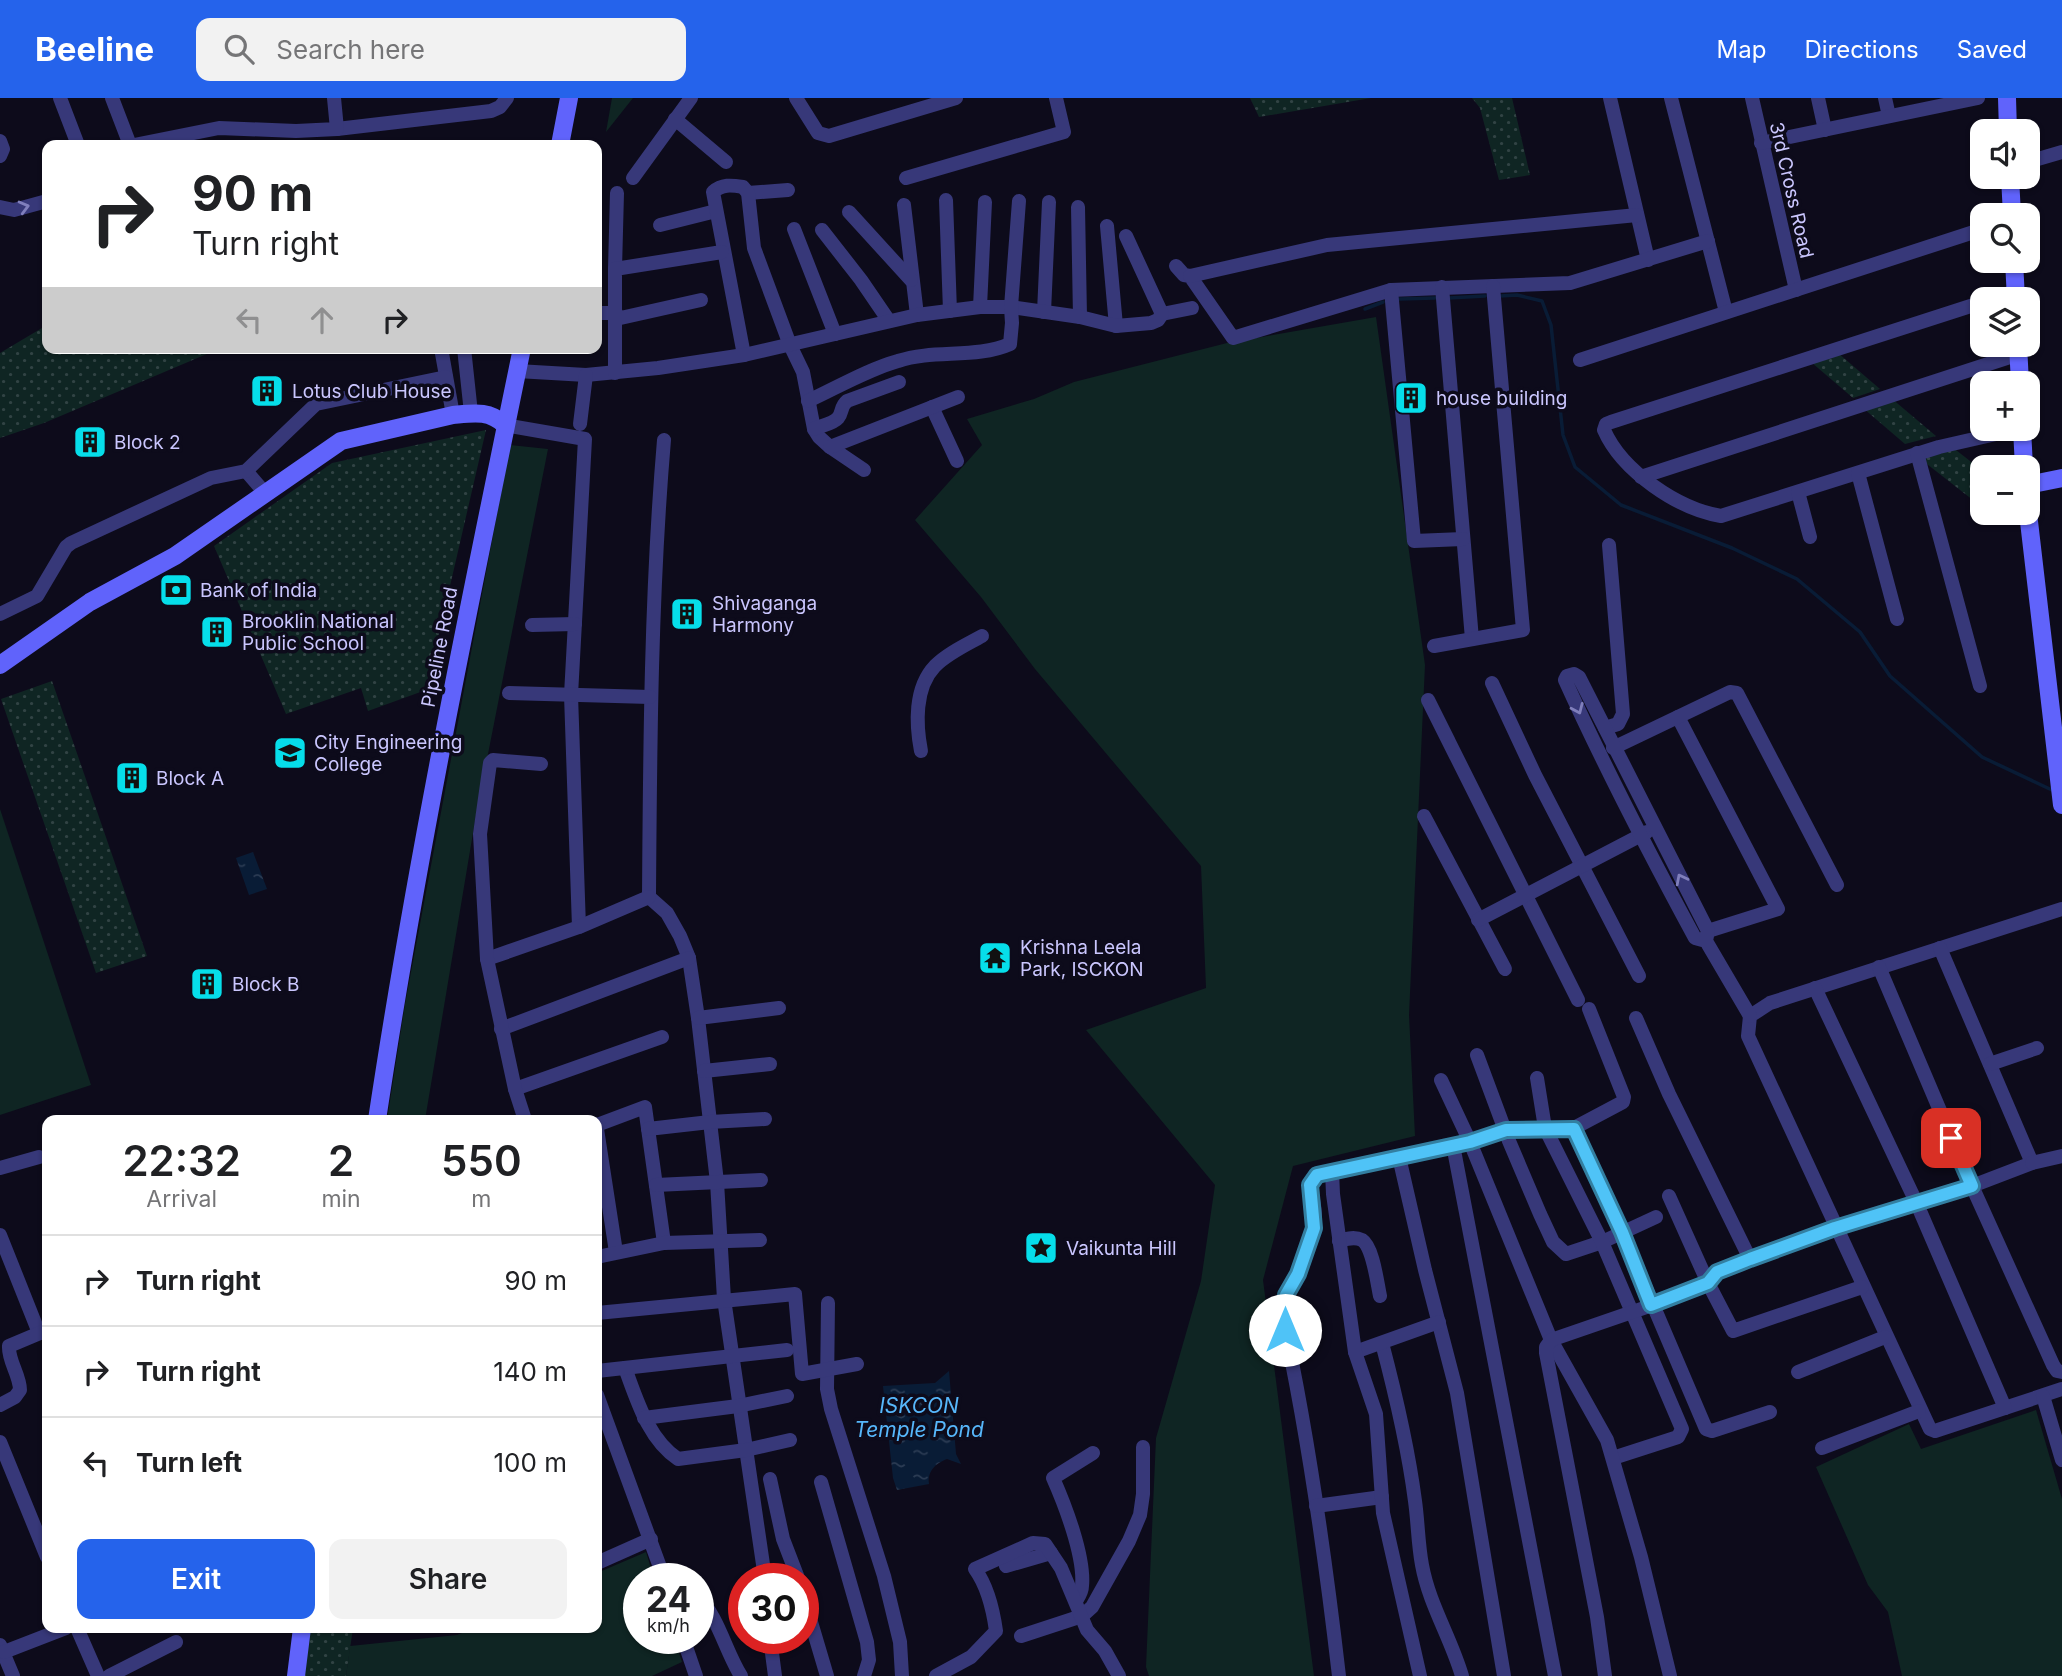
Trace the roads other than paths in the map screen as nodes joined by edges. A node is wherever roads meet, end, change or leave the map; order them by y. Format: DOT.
graph roads {
  1 [pos="60,98"];
  2 [pos="112,98"];
  3 [pos="334,98"];
  4 [pos="508,98"];
  5 [pos="569,98"];
  6 [pos="691,98"];
  7 [pos="796,98"];
  8 [pos="956,98"];
  9 [pos="1056,98"];
  10 [pos="1610,98"];
  11 [pos="1671,98"];
  12 [pos="1752,98"];
  13 [pos="1818,98"];
  14 [pos="1885,98"];
  15 [pos="1978,98"];
  16 [pos="2007,98"];
  17 [pos="1889,116"];
  18 [pos="675,119"];
  19 [pos="2008,119"];
  20 [pos="337,128"];
  21 [pos="1825,130"];
  22 [pos="76,140"];
  23 [pos="130,140"];
  24 [pos="154,140"];
  25 [pos="561,140"];
  26 [pos="0,141"];
  27 [pos="1761,143"];
  28 [pos="2062,152"];
  29 [pos="0,156"];
  30 [pos="2040,158"];
  31 [pos="726,162"];
  32 [pos="633,178"];
  33 [pos="906,178"];
  34 [pos="788,190"];
  35 [pos="617,193"];
  36 [pos="748,193"];
  37 [pos="946,200"];
  38 [pos="1019,201"];
  39 [pos="42,202"];
  40 [pos="985,202"];
  41 [pos="1049,202"];
  42 [pos="904,205"];
  43 [pos="0,207"];
  44 [pos="1079,207"];
  45 [pos="716,211"];
  46 [pos="849,212"];
  47 [pos="1637,215"];
  48 [pos="660,225"];
  49 [pos="1107,226"];
  50 [pos="794,229"];
  51 [pos="822,230"];
  52 [pos="1970,233"];
  53 [pos="1126,236"];
  54 [pos="1708,241"];
  55 [pos="722,252"];
  56 [pos="1648,260"];
  57 [pos="1176,266"];
  58 [pos="615,269"];
  59 [pos="1189,276"];
  60 [pos="911,280"];
  61 [pos="1493,286"];
  62 [pos="1442,287"];
  63 [pos="1391,290"];
  64 [pos="1796,290"];
  65 [pos="701,300"];
  66 [pos="1970,306"];
  67 [pos="980,307"];
  68 [pos="1011,307"];
  69 [pos="1192,308"];
  70 [pos="950,311"];
  71 [pos="1044,312"];
  72 [pos="1726,313"];
  73 [pos="602,314"];
  74 [pos="1162,314"];
  75 [pos="616,316"];
  76 [pos="917,316"];
  77 [pos="1080,317"];
  78 [pos="889,321"];
  79 [pos="1116,326"];
  80 [pos="835,334"];
  81 [pos="790,345"];
  82 [pos="441,354"];
  83 [pos="464,354"];
  84 [pos="521,354"];
  85 [pos="744,355"];
  86 [pos="1995,357"];
  87 [pos="1580,360"];
  88 [pos="517,371"];
  89 [pos="615,373"];
  90 [pos="586,375"];
  91 [pos="446,377"];
  92 [pos="900,382"];
  93 [pos="958,397"];
  94 [pos="808,401"];
  95 [pos="932,407"];
  96 [pos="462,414"];
  97 [pos="580,424"];
  98 [pos="505,425"];
  99 [pos="814,429"];
  100 [pos="664,440"];
  101 [pos="1970,441"];
  102 [pos="830,447"];
  103 [pos="1917,453"];
  104 [pos="957,461"];
  105 [pos="864,470"];
  106 [pos="246,471"];
  107 [pos="1858,472"];
  108 [pos="1641,477"];
  109 [pos="2062,478"];
  110 [pos="2040,483"];
  111 [pos="1798,492"];
  112 [pos="265,494"];
  113 [pos="2030,525"];
  114 [pos="1810,537"];
  115 [pos="1464,539"];
  116 [pos="1609,545"];
  117 [pos="0,614"];
  118 [pos="1897,619"];
  119 [pos="575,624"];
  120 [pos="532,625"];
  121 [pos="982,636"];
  122 [pos="1472,639"];
  123 [pos="1434,646"];
  124 [pos="0,665"];
  125 [pos="1492,683"];
  126 [pos="1980,686"];
  127 [pos="509,693"];
  128 [pos="571,695"];
  129 [pos="650,697"];
  130 [pos="1428,700"];
  131 [pos="2056,706"];
  132 [pos="1678,717"];
  133 [pos="1605,729"];
  134 [pos="1614,748"];
  135 [pos="921,751"];
  136 [pos="541,764"];
  137 [pos="2062,805"];
  138 [pos="1424,816"];
  139 [pos="1655,828"];
  140 [pos="1640,836"];
  141 [pos="1583,865"];
  142 [pos="1837,885"];
  143 [pos="1525,895"];
  144 [pos="649,897"];
  145 [pos="2062,909"];
  146 [pos="1478,920"];
  147 [pos="579,927"];
  148 [pos="1707,936"];
  149 [pos="1940,948"];
  150 [pos="689,958"];
  151 [pos="487,959"];
  152 [pos="1879,967"];
  153 [pos="1505,969"];
  154 [pos="1639,976"];
  155 [pos="1815,988"];
  156 [pos="779,1008"];
  157 [pos="1750,1016"];
  158 [pos="698,1018"];
  159 [pos="1636,1018"];
  160 [pos="501,1029"];
  161 [pos="662,1038"];
  162 [pos="2038,1048"];
  163 [pos="1477,1055"];
  164 [pos="1990,1064"];
  165 [pos="770,1065"];
  166 [pos="704,1071"];
  167 [pos="1537,1078"];
  168 [pos="1441,1080"];
  169 [pos="515,1089"];
  170 [pos="378,1115"];
  171 [pos="523,1115"];
  172 [pos="765,1119"];
  173 [pos="710,1122"];
  174 [pos="602,1125"];
  175 [pos="1545,1128"];
  176 [pos="648,1129"];
  177 [pos="1574,1129"];
  178 [pos="1506,1130"];
  179 [pos="1470,1142"];
  180 [pos="1453,1145"];
  181 [pos="2062,1156"];
  182 [pos="39,1157"];
  183 [pos="1399,1157"];
  184 [pos="602,1160"];
  185 [pos="2032,1163"];
  186 [pos="0,1168"];
  187 [pos="1332,1171"];
  188 [pos="761,1180"];
  189 [pos="717,1182"];
  190 [pos="656,1185"];
  191 [pos="1972,1186"];
  192 [pos="1669,1196"];
  193 [pos="1917,1204"];
  194 [pos="1656,1217"];
  195 [pos="1835,1228"];
  196 [pos="1622,1232"];
  197 [pos="0,1235"];
  198 [pos="760,1240"];
  199 [pos="720,1241"];
  200 [pos="1339,1241"];
  201 [pos="1602,1242"];
  202 [pos="664,1243"];
  203 [pos="616,1252"];
  204 [pos="602,1256"];
  205 [pos="1750,1259"];
  206 [pos="1708,1283"];
  207 [pos="1862,1287"];
  208 [pos="1380,1296"];
  209 [pos="724,1299"];
  210 [pos="828,1303"];
  211 [pos="1651,1305"];
  212 [pos="1633,1311"];
  213 [pos="602,1312"];
  214 [pos="1439,1322"];
  215 [pos="42,1329"];
  216 [pos="42,1331"];
  217 [pos="1885,1337"];
  218 [pos="1550,1340"];
  219 [pos="1382,1343"];
  220 [pos="787,1350"];
  221 [pos="1355,1352"];
  222 [pos="731,1356"];
  223 [pos="857,1364"];
  224 [pos="625,1368"];
  225 [pos="602,1370"];
  226 [pos="827,1370"];
  227 [pos="1798,1372"];
  228 [pos="2062,1372"];
  229 [pos="2062,1390"];
  230 [pos="787,1396"];
  231 [pos="2043,1396"];
  232 [pos="0,1405"];
  233 [pos="738,1406"];
  234 [pos="602,1408"];
  235 [pos="2005,1408"];
  236 [pos="1919,1411"];
  237 [pos="1770,1412"];
  238 [pos="644,1418"];
  239 [pos="1706,1429"];
  240 [pos="1681,1433"];
  241 [pos="790,1440"];
  242 [pos="0,1443"];
  243 [pos="1143,1447"];
  244 [pos="1822,1448"];
  245 [pos="746,1451"];
  246 [pos="1093,1453"];
  247 [pos="1614,1458"];
  248 [pos="2062,1460"];
  249 [pos="770,1479"];
  250 [pos="821,1482"];
  251 [pos="1382,1497"];
  252 [pos="1316,1506"];
  253 [pos="651,1539"];
  254 [pos="42,1545"];
  255 [pos="1051,1553"];
  256 [pos="602,1561"];
  257 [pos="659,1563"];
  258 [pos="763,1563"];
  259 [pos="792,1563"];
  260 [pos="1422,1564"];
  261 [pos="1006,1566"];
  262 [pos="1396,1570"];
  263 [pos="1076,1601"];
  264 [pos="1082,1616"];
  265 [pos="714,1617"];
  266 [pos="50,1633"];
  267 [pos="79,1633"];
  268 [pos="301,1633"];
  269 [pos="1021,1636"];
  270 [pos="176,1642"];
  271 [pos="2,1648"];
  272 [pos="819,1649"];
  273 [pos="688,1654"];
  274 [pos="772,1654"];
  275 [pos="957,1672"];
  276 [pos="13,1676"];
  277 [pos="98,1676"];
  278 [pos="110,1676"];
  279 [pos="296,1676"];
  280 [pos="695,1676"];
  281 [pos="741,1676"];
  282 [pos="775,1676"];
  283 [pos="827,1676"];
  284 [pos="864,1676"];
  285 [pos="902,1676"];
  286 [pos="936,1676"];
  287 [pos="1119,1676"];
  288 [pos="1339,1676"];
  289 [pos="1420,1676"];
  290 [pos="1462,1676"];
  291 [pos="1504,1676"];
  292 [pos="1555,1676"];
  293 [pos="1605,1676"];
  294 [pos="1670,1676"];
  1 -- 22 [label="street"];
  2 -- 23 [label="street"];
  3 -- 20 [label="street"];
  4 -- 20 [label="street"];
  5 -- 25 [label="street"];
  6 -- 18 [label="street"];
  7 -- 8 [label="street"];
  9 -- 33 [label="street"];
  10 -- 47 [label="street"];
  11 -- 54 [label="street"];
  12 -- 27 [label="street, 3rd Cross Road"];
  13 -- 21 [label="street"];
  14 -- 17 [label="street"];
  15 -- 17 [label="street"];
  16 -- 19 [label="street"];
  17 -- 21 [label="street"];
  18 -- 31 [label="street"];
  18 -- 32 [label="street"];
  20 -- 24 [label="street"];
  21 -- 27 [label="street"];
  26 -- 29 [label="street"];
  27 -- 64 [label="street, 3rd Cross Road"];
  28 -- 30 [label="street"];
  34 -- 36 [label="street"];
  35 -- 58 [label="street"];
  36 -- 45 [label="street"];
  36 -- 81 [label="street"];
  37 -- 70 [label="street"];
  38 -- 68 [label="street"];
  43 -- 39 [label="street, one-way"];
  40 -- 67 [label="street"];
  41 -- 71 [label="street"];
  42 -- 60 [label="street"];
  44 -- 77 [label="street"];
  45 -- 48 [label="street"];
  45 -- 55 [label="street"];
  46 -- 60 [label="street"];
  47 -- 56 [label="street"];
  47 -- 59 [label="street"];
  49 -- 79 [label="street"];
  50 -- 80 [label="street"];
  51 -- 78 [label="street"];
  52 -- 64 [label="street"];
  53 -- 74 [label="street"];
  54 -- 56 [label="street"];
  54 -- 72 [label="street"];
  55 -- 58 [label="street"];
  55 -- 85 [label="street"];
  56 -- 61 [label="street"];
  57 -- 59 [label="street"];
  58 -- 75 [label="street"];
  59 -- 63 [label="street"];
  60 -- 76 [label="street"];
  61 -- 62 [label="street"];
  61 -- 122 [label="street"];
  62 -- 63 [label="street"];
  62 -- 115 [label="street"];
  63 -- 115 [label="street"];
  64 -- 72 [label="street"];
  65 -- 75 [label="street"];
  66 -- 108 [label="street"];
  67 -- 68 [label="street"];
  67 -- 70 [label="street"];
  68 -- 71 [label="street"];
  68 -- 94 [label="street"];
  69 -- 74 [label="street"];
  70 -- 76 [label="street"];
  71 -- 77 [label="street"];
  72 -- 87 [label="street"];
  73 -- 75 [label="street"];
  74 -- 79 [label="street"];
  75 -- 89 [label="street"];
  76 -- 78 [label="street"];
  77 -- 79 [label="street"];
  78 -- 80 [label="street"];
  80 -- 81 [label="street"];
  81 -- 85 [label="street"];
  81 -- 94 [label="street"];
  82 -- 91 [label="street"];
  83 -- 96 [label="street"];
  84 -- 88 [label="street, Pipeline Road"];
  85 -- 89 [label="street"];
  86 -- 108 [label="street"];
  88 -- 90 [label="street"];
  88 -- 98 [label="street, Pipeline Road"];
  89 -- 90 [label="street"];
  90 -- 97 [label="street"];
  91 -- 96 [label="street"];
  91 -- 106 [label="street"];
  92 -- 99 [label="street"];
  93 -- 95 [label="street"];
  94 -- 99 [label="street"];
  95 -- 102 [label="street"];
  95 -- 104 [label="street"];
  96 -- 98 [label="street"];
  96 -- 112 [label="street"];
  98 -- 119 [label="street"];
  98 -- 170 [label="street, Pipeline Road"];
  99 -- 102 [label="street"];
  100 -- 129 [label="street"];
  101 -- 103 [label="street"];
  102 -- 105 [label="street"];
  103 -- 107 [label="street"];
  103 -- 126 [label="street"];
  106 -- 112 [label="street"];
  106 -- 117 [label="street"];
  107 -- 111 [label="street"];
  107 -- 118 [label="street"];
  108 -- 111 [label="street"];
  109 -- 110 [label="street"];
  111 -- 114 [label="street"];
  112 -- 124 [label="street"];
  113 -- 131 [label="street"];
  115 -- 122 [label="street"];
  116 -- 133 [label="street"];
  119 -- 120 [label="street"];
  119 -- 128 [label="street"];
  121 -- 135 [label="street"];
  122 -- 123 [label="street"];
  125 -- 141 [label="street"];
  127 -- 128 [label="street"];
  128 -- 129 [label="street"];
  128 -- 147 [label="street"];
  129 -- 144 [label="street"];
  130 -- 143 [label="street"];
  131 -- 137 [label="street"];
  132 -- 134 [label="street"];
  132 -- 142 [label="street"];
  132 -- 148 [label="street"];
  133 -- 134 [label="street"];
  133 -- 140 [label="street, one-way"];
  134 -- 139 [label="street"];
  136 -- 151 [label="street"];
  138 -- 146 [label="street"];
  139 -- 140 [label="street"];
  148 -- 139 [label="street, one-way"];
  140 -- 141 [label="street"];
  140 -- 148 [label="street"];
  141 -- 143 [label="street"];
  141 -- 154 [label="street"];
  143 -- 146 [label="street"];
  143 -- 177 [label="street"];
  144 -- 147 [label="street"];
  144 -- 150 [label="street"];
  145 -- 149 [label="street"];
  146 -- 153 [label="street"];
  147 -- 151 [label="street"];
  148 -- 157 [label="street"];
  149 -- 152 [label="street"];
  149 -- 164 [label="street"];
  150 -- 158 [label="street"];
  150 -- 160 [label="street"];
  151 -- 160 [label="street"];
  152 -- 155 [label="street"];
  152 -- 191 [label="street"];
  155 -- 157 [label="street"];
  155 -- 193 [label="street"];
  156 -- 158 [label="street"];
  157 -- 195 [label="street"];
  158 -- 166 [label="street"];
  159 -- 205 [label="street"];
  160 -- 169 [label="street"];
  161 -- 169 [label="street"];
  162 -- 164 [label="street"];
  163 -- 178 [label="street"];
  164 -- 185 [label="street"];
  165 -- 166 [label="street"];
  166 -- 173 [label="street"];
  167 -- 175 [label="street"];
  168 -- 179 [label="street"];
  169 -- 171 [label="street"];
  172 -- 173 [label="street"];
  173 -- 176 [label="street"];
  173 -- 189 [label="street"];
  174 -- 176 [label="street"];
  175 -- 177 [label="street"];
  175 -- 178 [label="street"];
  175 -- 201 [label="street"];
  176 -- 190 [label="street"];
  177 -- 196 [label="street"];
  178 -- 179 [label="street"];
  178 -- 201 [label="street"];
  179 -- 180 [label="street"];
  179 -- 218 [label="street"];
  180 -- 183 [label="street"];
  180 -- 292 [label="street"];
  181 -- 185 [label="street"];
  182 -- 186 [label="street"];
  183 -- 187 [label="street"];
  183 -- 214 [label="street"];
  184 -- 203 [label="street"];
  185 -- 191 [label="street"];
  187 -- 200 [label="street"];
  187 -- 252 [label="street"];
  188 -- 189 [label="street"];
  189 -- 190 [label="street"];
  189 -- 199 [label="street"];
  190 -- 202 [label="street"];
  191 -- 193 [label="street"];
  191 -- 228 [label="street"];
  192 -- 206 [label="street"];
  193 -- 195 [label="street"];
  193 -- 235 [label="street"];
  194 -- 196 [label="street"];
  195 -- 205 [label="street"];
  195 -- 207 [label="street"];
  196 -- 201 [label="street"];
  196 -- 211 [label="street"];
  197 -- 215 [label="street"];
  198 -- 199 [label="street"];
  199 -- 202 [label="street"];
  199 -- 209 [label="street"];
  200 -- 208 [label="street"];
  200 -- 221 [label="street"];
  201 -- 212 [label="street"];
  202 -- 203 [label="street"];
  203 -- 204 [label="street"];
  205 -- 206 [label="street"];
  206 -- 207 [label="street"];
  206 -- 211 [label="street"];
  207 -- 217 [label="street"];
  209 -- 213 [label="street"];
  209 -- 222 [label="street"];
  209 -- 226 [label="street"];
  210 -- 226 [label="street"];
  211 -- 212 [label="street"];
  211 -- 239 [label="street"];
  212 -- 218 [label="street"];
  212 -- 240 [label="street"];
  214 -- 219 [label="street"];
  214 -- 291 [label="street"];
  216 -- 232 [label="street"];
  217 -- 227 [label="street"];
  217 -- 236 [label="street"];
  218 -- 247 [label="street"];
  218 -- 293 [label="street"];
  219 -- 221 [label="street"];
  219 -- 260 [label="street"];
  220 -- 222 [label="street"];
  221 -- 251 [label="street"];
  222 -- 224 [label="street"];
  222 -- 233 [label="street"];
  223 -- 226 [label="street"];
  224 -- 225 [label="street"];
  224 -- 238 [label="street"];
  226 -- 285 [label="street"];
  229 -- 231 [label="street"];
  230 -- 233 [label="street"];
  231 -- 235 [label="street"];
  231 -- 248 [label="street"];
  233 -- 238 [label="street"];
  233 -- 245 [label="street"];
  234 -- 253 [label="street"];
  235 -- 236 [label="street"];
  236 -- 244 [label="street"];
  237 -- 239 [label="street"];
  238 -- 245 [label="street"];
  239 -- 240 [label="street"];
  240 -- 247 [label="street"];
  241 -- 245 [label="street"];
  242 -- 254 [label="street"];
  243 -- 264 [label="street"];
  245 -- 258 [label="street"];
  246 -- 263 [label="street"];
  247 -- 294 [label="street"];
  249 -- 259 [label="street"];
  250 -- 284 [label="street"];
  251 -- 252 [label="street"];
  251 -- 262 [label="street"];
  252 -- 288 [label="street"];
  253 -- 256 [label="street"];
  253 -- 257 [label="street"];
  255 -- 261 [label="street"];
  255 -- 263 [label="street"];
  255 -- 275 [label="street"];
  260 -- 262 [label="street"];
  260 -- 290 [label="street"];
  262 -- 289 [label="street"];
  263 -- 264 [label="street"];
  264 -- 269 [label="street"];
  264 -- 287 [label="street"];
  265 -- 281 [label="street"];
  266 -- 271 [label="street"];
  267 -- 277 [label="street"];
  268 -- 279 [label="street"];
  270 -- 278 [label="street"];
  271 -- 276 [label="street"];
  272 -- 283 [label="street"];
  273 -- 280 [label="street"];
  274 -- 282 [label="street"];
  275 -- 286 [label="street"];
}
